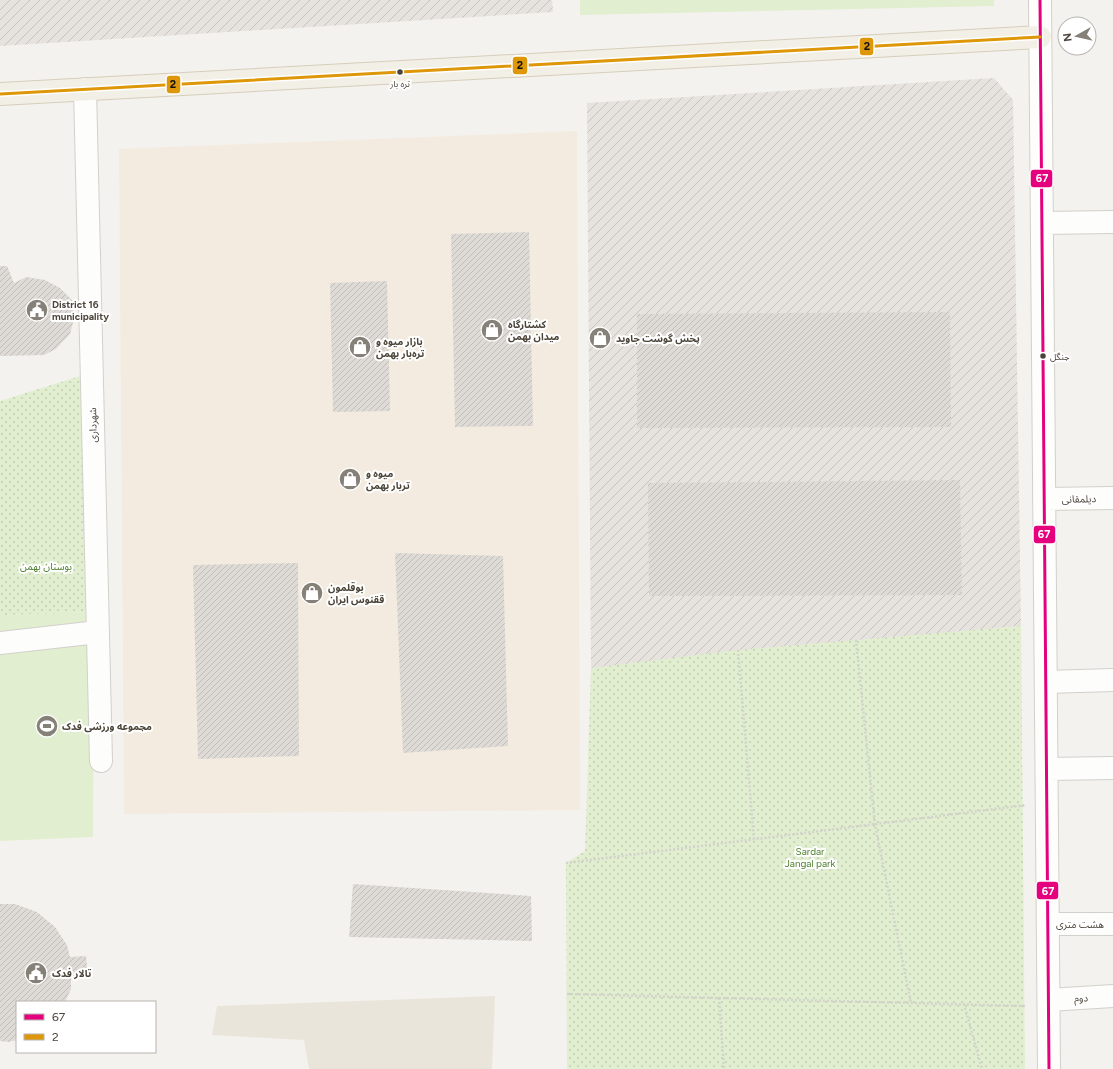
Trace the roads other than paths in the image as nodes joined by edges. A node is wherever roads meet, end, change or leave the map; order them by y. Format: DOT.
graph roads {
  1 [pos="1040,0"];
  2 [pos="1040,37"];
  3 [pos="85,89"];
  4 [pos="0,94"];
  5 [pos="1113,222"];
  6 [pos="1042,223"];
  7 [pos="1113,498"];
  8 [pos="1044,499"];
  9 [pos="98,632"];
  10 [pos="0,643"];
  11 [pos="1113,680"];
  12 [pos="1046,682"];
  13 [pos="101,761"];
  14 [pos="1113,768"];
  15 [pos="1047,769"];
  16 [pos="1048,924"];
  17 [pos="1113,924"];
  18 [pos="1113,996"];
  19 [pos="1049,1000"];
  20 [pos="1049,1069"];
  1 -- 2 [label="street"];
  2 -- 3 [label="main road"];
  2 -- 6 [label="street"];
  3 -- 4 [label="main road"];
  3 -- 9 [label="street, شهرداری"];
  5 -- 6 [label="street"];
  6 -- 8 [label="street"];
  7 -- 8 [label="street, دیلمقانی"];
  8 -- 12 [label="street"];
  9 -- 10 [label="street"];
  9 -- 13 [label="street, شهرداری"];
  11 -- 12 [label="street"];
  12 -- 15 [label="street"];
  14 -- 15 [label="street"];
  15 -- 16 [label="street"];
  16 -- 17 [label="street, هشت متری"];
  16 -- 19 [label="street"];
  18 -- 19 [label="street, دوم"];
  19 -- 20 [label="street"];
}
